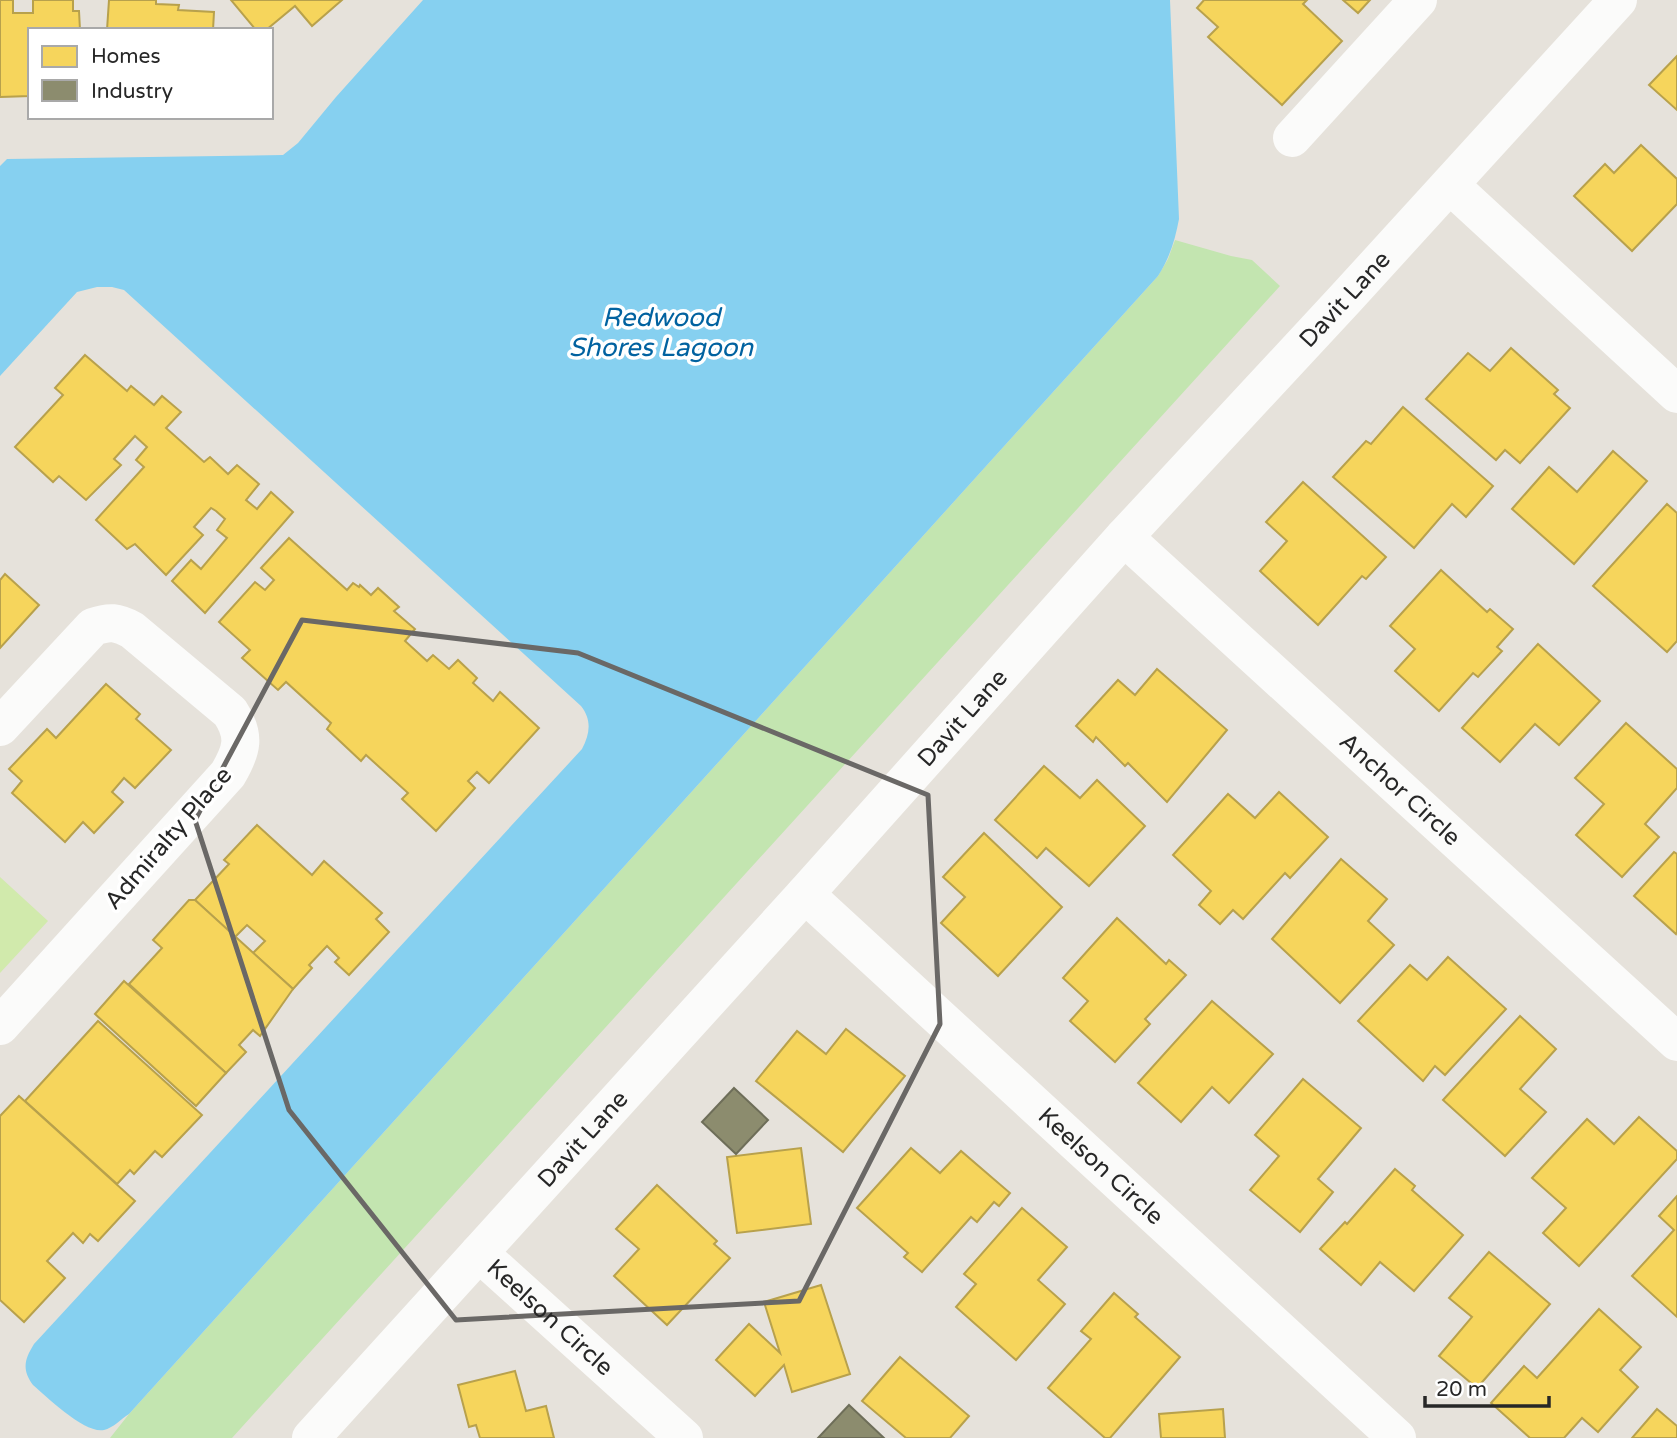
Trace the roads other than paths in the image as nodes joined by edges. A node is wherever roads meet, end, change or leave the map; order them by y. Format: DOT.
graph roads {
  1 [pos="1418,0"];
  2 [pos="1618,0"];
  3 [pos="1292,138"];
  4 [pos="1450,185"];
  5 [pos="1677,394"];
  6 [pos="1124,537"];
  7 [pos="0,727"];
  8 [pos="804,894"];
  9 [pos="0,1026"];
  10 [pos="1677,1042"];
  11 [pos="479,1253"];
  12 [pos="311,1438"];
  13 [pos="684,1438"];
  14 [pos="1397,1438"];
  1 -- 3 [label="street"];
  2 -- 4 [label="street, Davit Lane"];
  4 -- 5 [label="street"];
  4 -- 6 [label="street, Davit Lane"];
  6 -- 8 [label="street, Davit Lane"];
  6 -- 10 [label="street, Anchor Circle"];
  7 -- 9 [label="street, Admiralty Place"];
  8 -- 11 [label="street, Davit Lane"];
  8 -- 14 [label="street, Keelson Circle"];
  11 -- 12 [label="street, Davit Lane"];
  11 -- 13 [label="street, Keelson Circle"];
}
